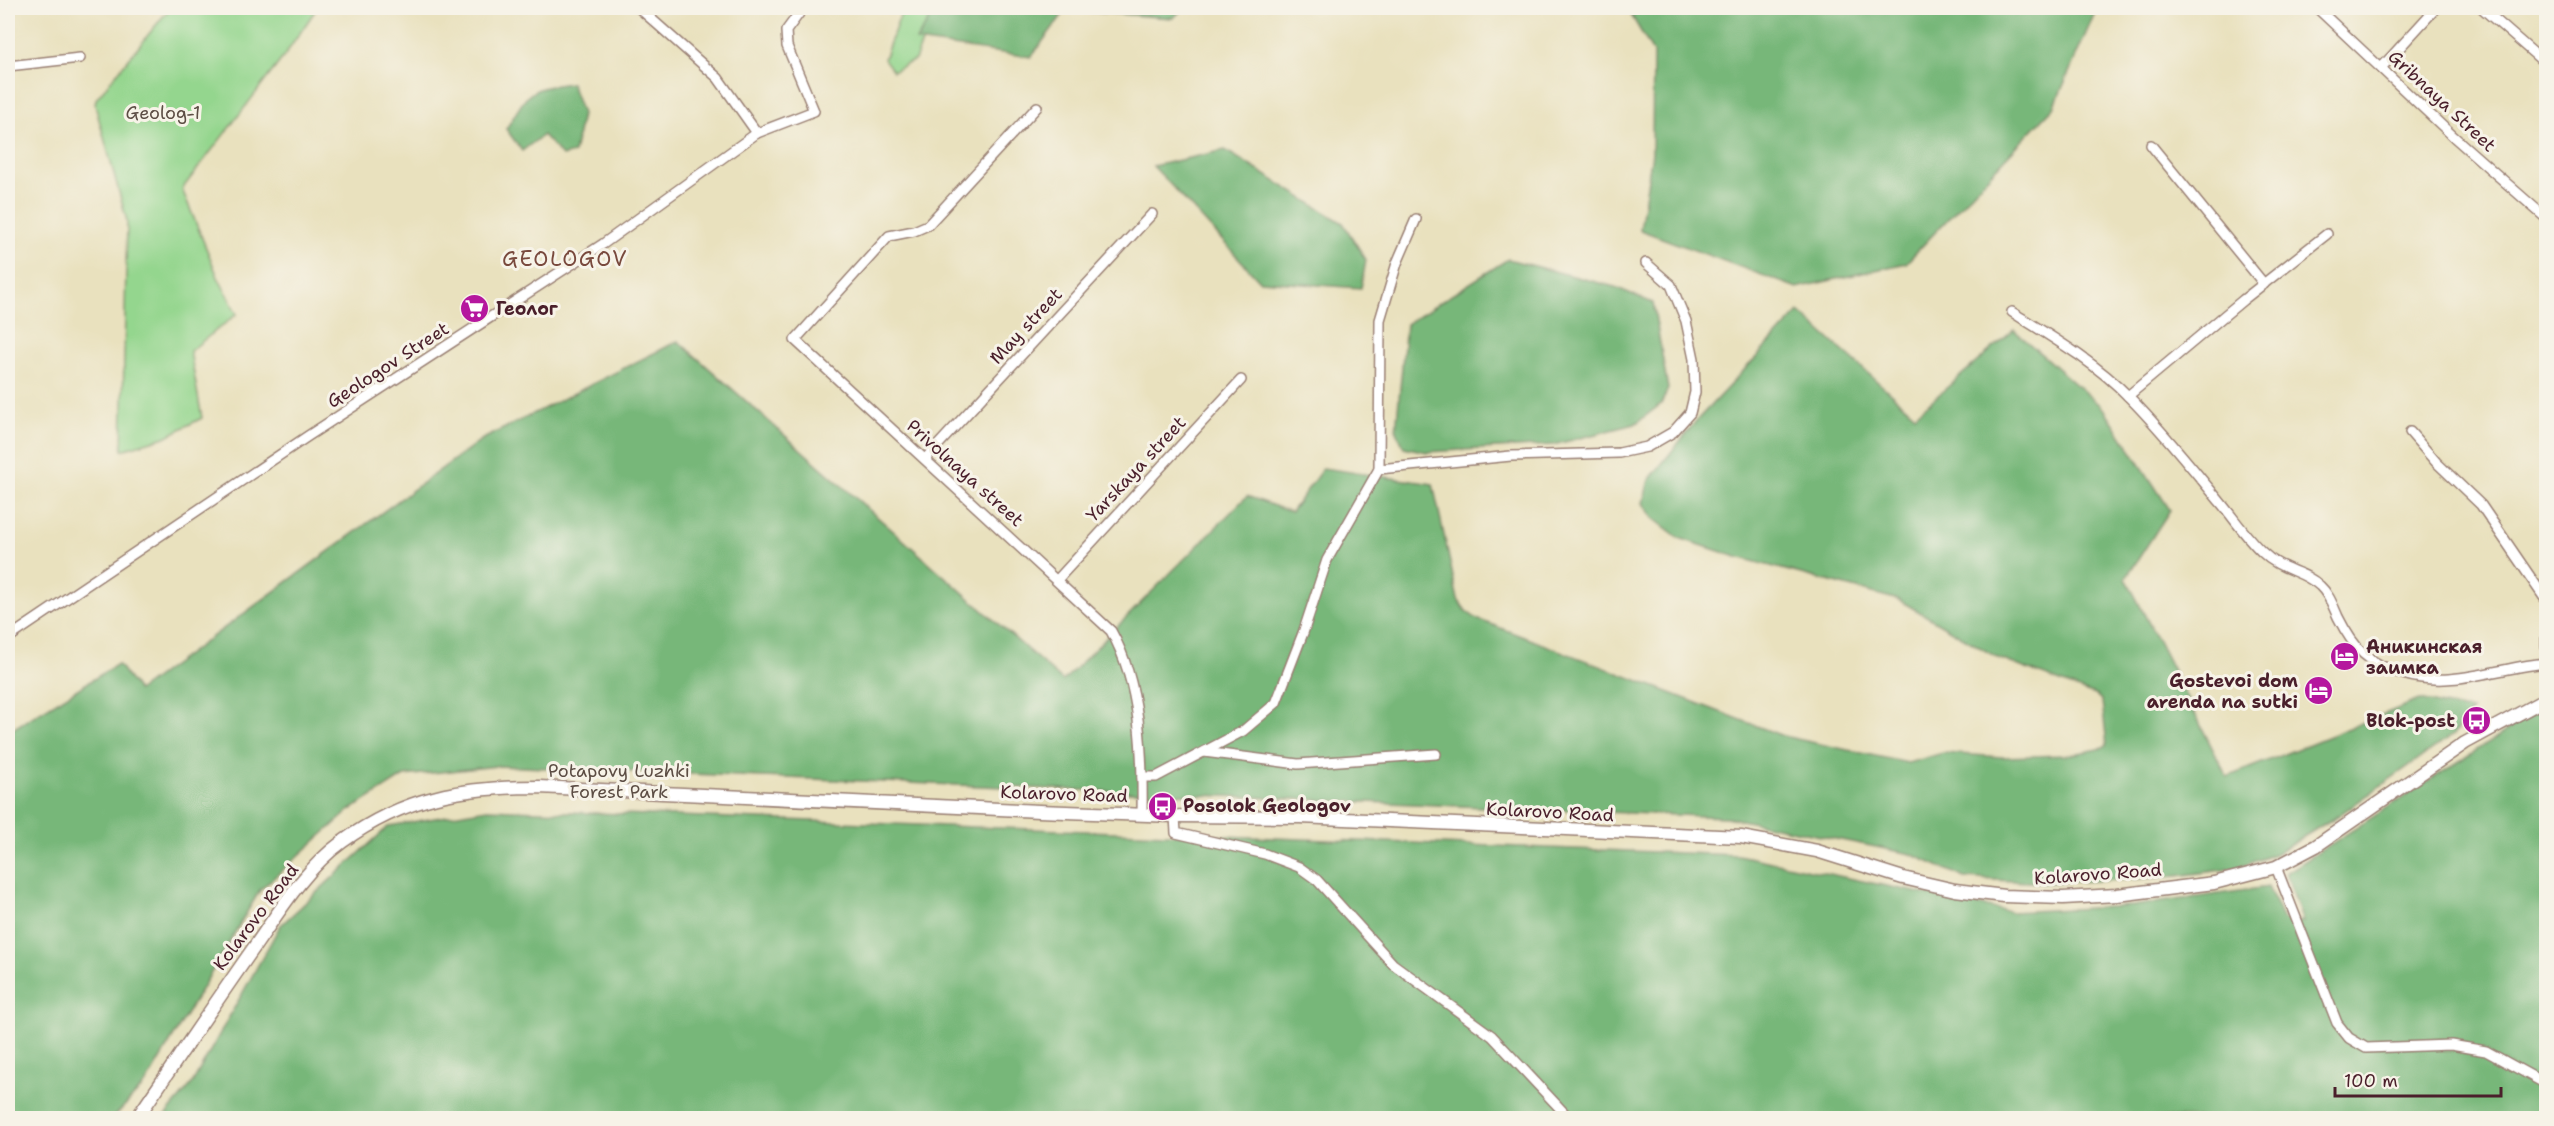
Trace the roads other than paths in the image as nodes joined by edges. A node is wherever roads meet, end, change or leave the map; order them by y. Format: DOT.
graph roads {
  1 [pos="639,8"];
  2 [pos="802,8"];
  3 [pos="2317,8"];
  4 [pos="2436,8"];
  5 [pos="2482,8"];
  6 [pos="80,58"];
  7 [pos="2547,64"];
  8 [pos="8,66"];
  9 [pos="2381,68"];
  10 [pos="1037,107"];
  11 [pos="757,133"];
  12 [pos="2151,145"];
  13 [pos="1152,214"];
  14 [pos="2546,217"];
  15 [pos="1416,219"];
  16 [pos="2327,234"];
  17 [pos="1646,263"];
  18 [pos="2264,284"];
  19 [pos="2012,312"];
  20 [pos="1240,381"];
  21 [pos="2128,396"];
  22 [pos="2410,432"];
  23 [pos="8,452"];
  24 [pos="8,457"];
  25 [pos="925,459"];
  26 [pos="1379,469"];
  27 [pos="1057,580"];
  28 [pos="2547,600"];
  29 [pos="8,638"];
  30 [pos="2547,638"];
  31 [pos="2547,646"];
  32 [pos="2547,663"];
  33 [pos="2547,699"];
  34 [pos="1204,752"];
  35 [pos="1436,754"];
  36 [pos="1142,777"];
  37 [pos="1142,815"];
  38 [pos="1175,816"];
  39 [pos="2276,867"];
  40 [pos="2547,1084"];
  41 [pos="137,1119"];
  42 [pos="1569,1119"];
  1 -- 11 [label="street"];
  2 -- 11 [label="street, Geologov Street"];
  3 -- 9 [label="street, Gribnaya Street"];
  4 -- 9 [label="street"];
  5 -- 7 [label="street"];
  6 -- 8 [label="street"];
  9 -- 14 [label="street, Gribnaya Street"];
  10 -- 25 [label="street, Privolnaya street"];
  11 -- 29 [label="street, Geologov Street"];
  12 -- 18 [label="street"];
  13 -- 25 [label="street, May street"];
  15 -- 26 [label="street"];
  16 -- 18 [label="street"];
  17 -- 26 [label="street"];
  18 -- 21 [label="street"];
  19 -- 21 [label="street"];
  20 -- 27 [label="street, Yarskaya street"];
  21 -- 32 [label="street"];
  22 -- 28 [label="street"];
  23 -- 24 [label="street"];
  25 -- 27 [label="street, Privolnaya street"];
  26 -- 34 [label="street"];
  27 -- 36 [label="street"];
  30 -- 31 [label="street"];
  33 -- 39 [label="street, Kolarovo Road"];
  34 -- 35 [label="street"];
  34 -- 36 [label="street"];
  36 -- 37 [label="street"];
  37 -- 38 [label="street, Kolarovo Road"];
  37 -- 41 [label="street, Kolarovo Road"];
  38 -- 39 [label="street, Kolarovo Road"];
  38 -- 42 [label="street"];
  39 -- 40 [label="street"];
}
